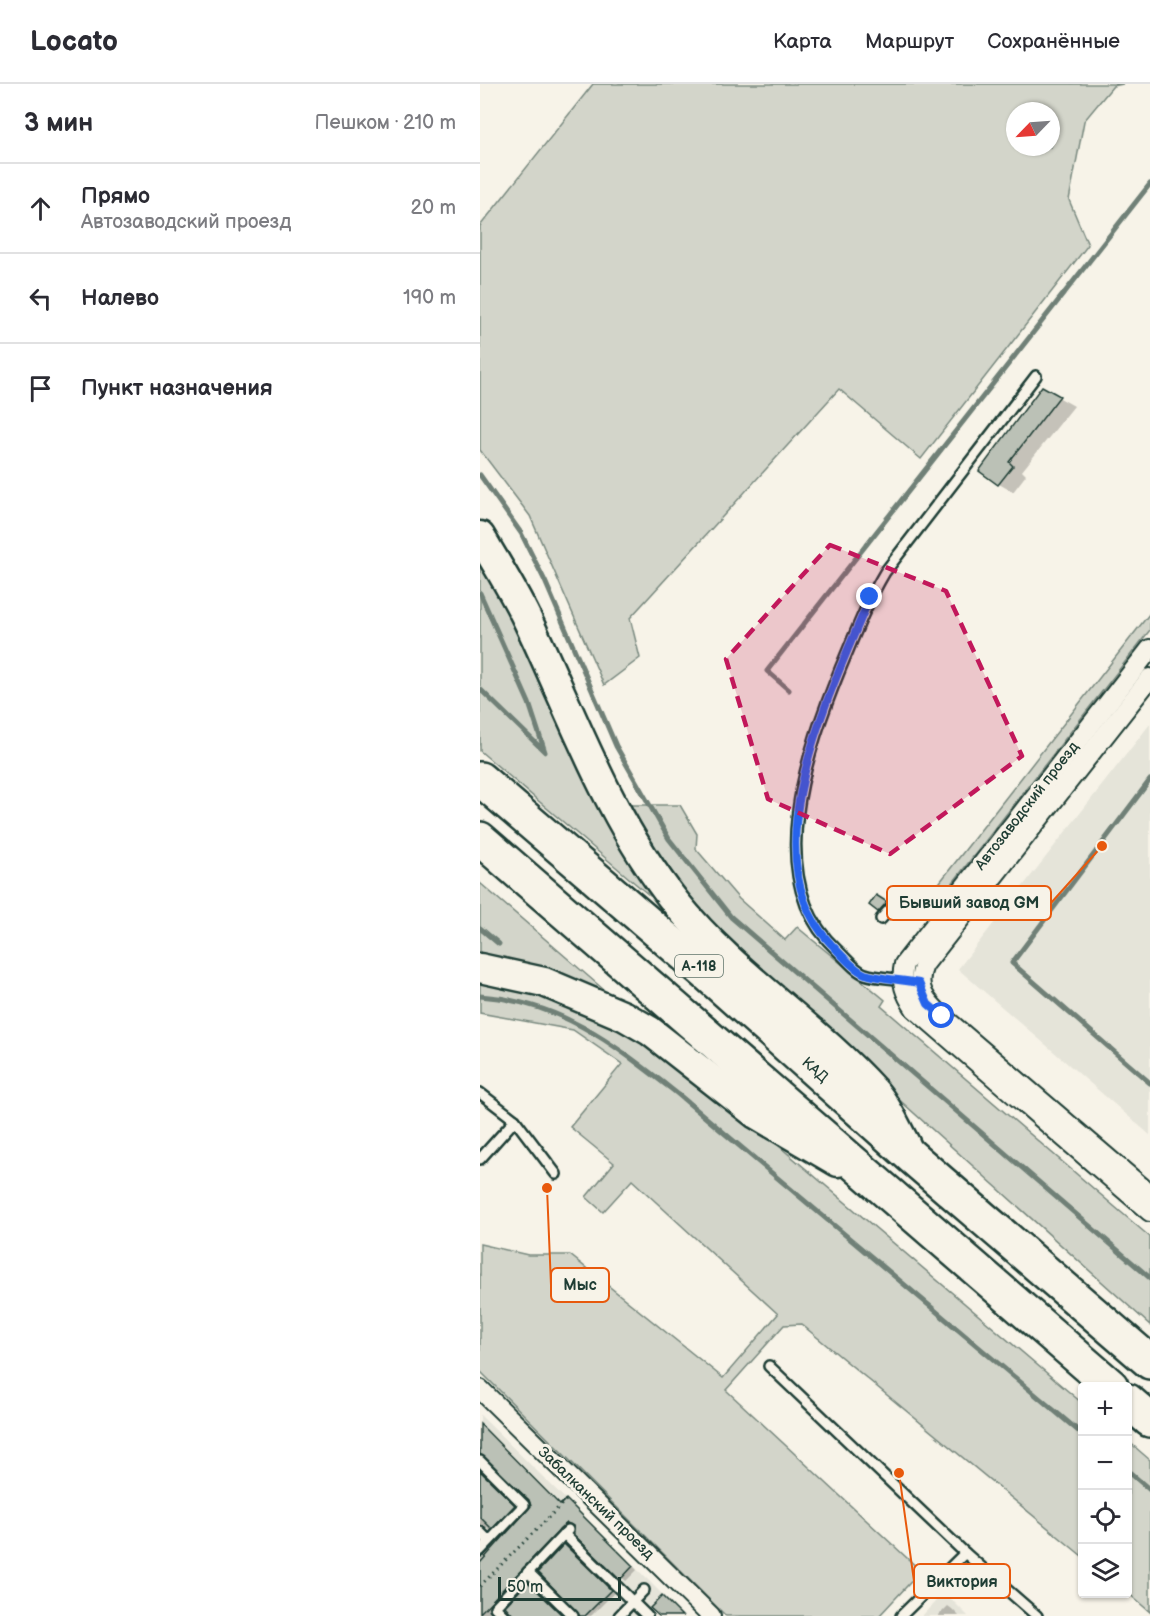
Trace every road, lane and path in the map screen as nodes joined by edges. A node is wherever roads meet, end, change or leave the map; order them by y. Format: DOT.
graph roads {
  1 [pos="1036,376"];
  2 [pos="480,536"];
  3 [pos="1150,649"];
  4 [pos="1150,678"];
  5 [pos="480,779"];
  6 [pos="480,839"];
  7 [pos="942,915"];
  8 [pos="881,919"];
  9 [pos="480,968"];
  10 [pos="911,981"];
  11 [pos="480,1093"];
  12 [pos="515,1120"];
  13 [pos="913,1158"];
  14 [pos="480,1159"];
  15 [pos="556,1174"];
  16 [pos="881,1187"];
  17 [pos="1150,1194"];
  18 [pos="1150,1212"];
  19 [pos="1150,1362"];
  20 [pos="769,1366"];
  21 [pos="1106,1382"];
  22 [pos="480,1389"];
  23 [pos="1132,1404"];
  24 [pos="1150,1420"];
  25 [pos="480,1461"];
  26 [pos="566,1498"];
  27 [pos="480,1532"];
  28 [pos="489,1541"];
  29 [pos="480,1551"];
  30 [pos="964,1553"];
  31 [pos="528,1572"];
  32 [pos="480,1586"];
  33 [pos="645,1590"];
  34 [pos="633,1602"];
  35 [pos="504,1616"];
  36 [pos="573,1616"];
  37 [pos="619,1616"];
  38 [pos="647,1616"];
  39 [pos="711,1616"];
  40 [pos="901,1616"];
  41 [pos="1037,1616"];
  1 -- 10 [label="lane"];
  2 -- 13 [label="main road"];
  3 -- 7 [label="street, Автозаводский проезд"];
  4 -- 10 [label="street, Автозаводский проезд"];
  5 -- 13 [label="highway, КАД / А-118"];
  6 -- 16 [label="highway, А-118"];
  7 -- 8 [label="lane"];
  7 -- 10 [label="street, Автозаводский проезд"];
  9 -- 16 [label="main road"];
  10 -- 17 [label="street"];
  10 -- 18 [label="street"];
  11 -- 12 [label="lane"];
  12 -- 14 [label="lane"];
  12 -- 15 [label="lane"];
  13 -- 19 [label="highway, КАД / А-118"];
  16 -- 21 [label="highway, А-118"];
  20 -- 30 [label="lane"];
  22 -- 39 [label="street, Забалканский проезд"];
  23 -- 24 [label="highway"];
  25 -- 28 [label="lane"];
  26 -- 32 [label="path"];
  27 -- 28 [label="lane"];
  28 -- 29 [label="lane"];
  30 -- 40 [label="lane"];
  30 -- 41 [label="lane"];
  31 -- 34 [label="lane"];
  31 -- 35 [label="lane"];
  31 -- 36 [label="lane"];
  33 -- 34 [label="lane"];
  34 -- 37 [label="lane"];
  34 -- 38 [label="lane"];
}
